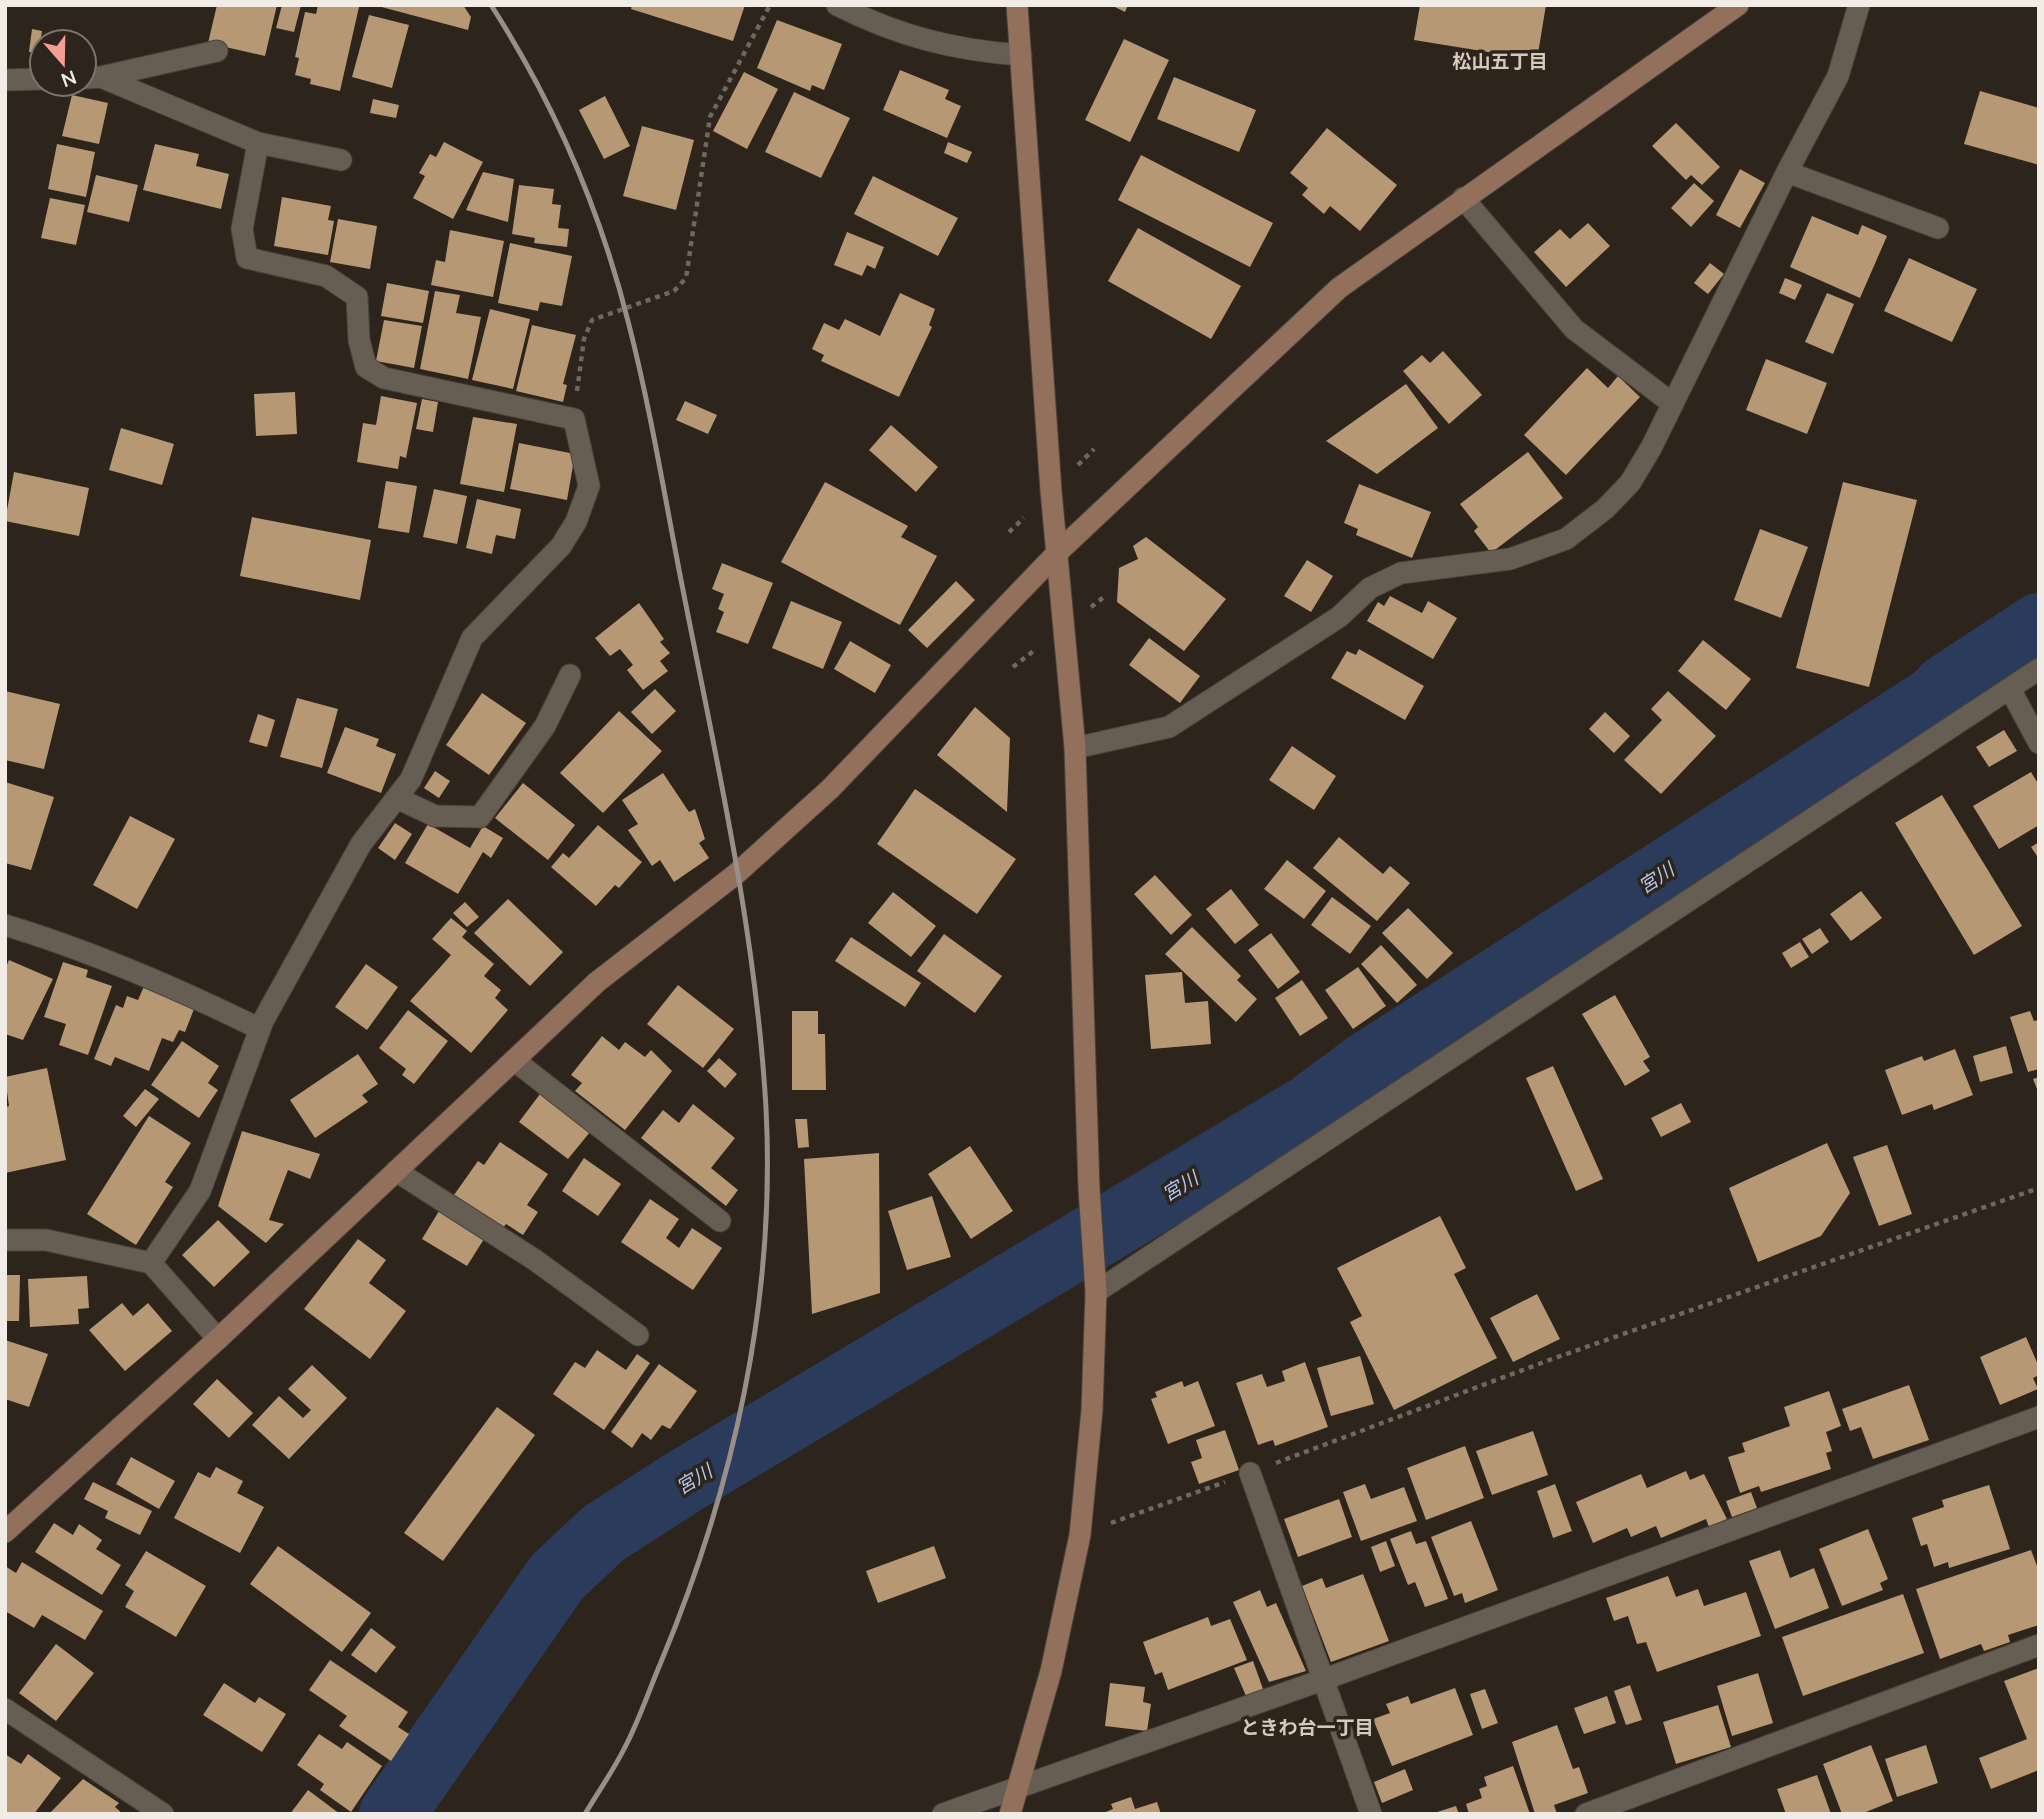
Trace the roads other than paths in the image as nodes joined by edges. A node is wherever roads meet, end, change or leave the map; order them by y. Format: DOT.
graph roads {
  1 [pos="837,5"];
  2 [pos="1017,5"];
  3 [pos="1738,5"];
  4 [pos="1859,5"];
  5 [pos="217,51"];
  6 [pos="1021,55"];
  7 [pos="98,76"];
  8 [pos="28,79"];
  9 [pos="98,79"];
  10 [pos="5,80"];
  11 [pos="258,143"];
  12 [pos="341,160"];
  13 [pos="1787,172"];
  14 [pos="1464,198"];
  15 [pos="1938,228"];
  16 [pos="1673,404"];
  17 [pos="1058,552"];
  18 [pos="2039,669"];
  19 [pos="570,675"];
  20 [pos="2010,689"];
  21 [pos="2039,743"];
  22 [pos="1075,748"];
  23 [pos="397,798"];
  24 [pos="5,925"];
  25 [pos="260,1029"];
  26 [pos="514,1060"];
  27 [pos="396,1171"];
  28 [pos="720,1221"];
  29 [pos="5,1240"];
  30 [pos="151,1263"];
  31 [pos="1096,1292"];
  32 [pos="638,1335"];
  33 [pos="218,1339"];
  34 [pos="2039,1417"];
  35 [pos="1250,1473"];
  36 [pos="5,1532"];
  37 [pos="2039,1645"];
  38 [pos="1325,1679"];
  39 [pos="5,1709"];
  40 [pos="1020,1787"];
  41 [pos="163,1814"];
  42 [pos="943,1814"];
  43 [pos="1010,1814"];
  44 [pos="1371,1814"];
  45 [pos="1586,1814"];
  1 -- 6 [label="street"];
  2 -- 6 [label="street"];
  3 -- 14 [label="street"];
  4 -- 13 [label="street"];
  5 -- 7 [label="street"];
  6 -- 17 [label="street"];
  8 -- 10 [label="street"];
  9 -- 11 [label="street"];
  11 -- 12 [label="street"];
  11 -- 23 [label="street"];
  13 -- 15 [label="street"];
  13 -- 16 [label="street"];
  14 -- 16 [label="street"];
  14 -- 17 [label="street"];
  16 -- 22 [label="street"];
  17 -- 22 [label="street"];
  17 -- 26 [label="street"];
  18 -- 20 [label="street"];
  19 -- 23 [label="street"];
  20 -- 21 [label="street"];
  20 -- 31 [label="street"];
  22 -- 31 [label="street"];
  23 -- 25 [label="street"];
  24 -- 25 [label="street"];
  25 -- 30 [label="street"];
  26 -- 27 [label="street"];
  26 -- 28 [label="street"];
  27 -- 32 [label="street"];
  27 -- 33 [label="street"];
  29 -- 30 [label="street"];
  30 -- 33 [label="street"];
  31 -- 40 [label="street"];
  33 -- 36 [label="street"];
  34 -- 38 [label="street"];
  35 -- 38 [label="street"];
  37 -- 45 [label="street"];
  38 -- 40 [label="street"];
  38 -- 44 [label="street"];
  39 -- 41 [label="street"];
  40 -- 42 [label="street"];
  40 -- 43 [label="street"];
}
